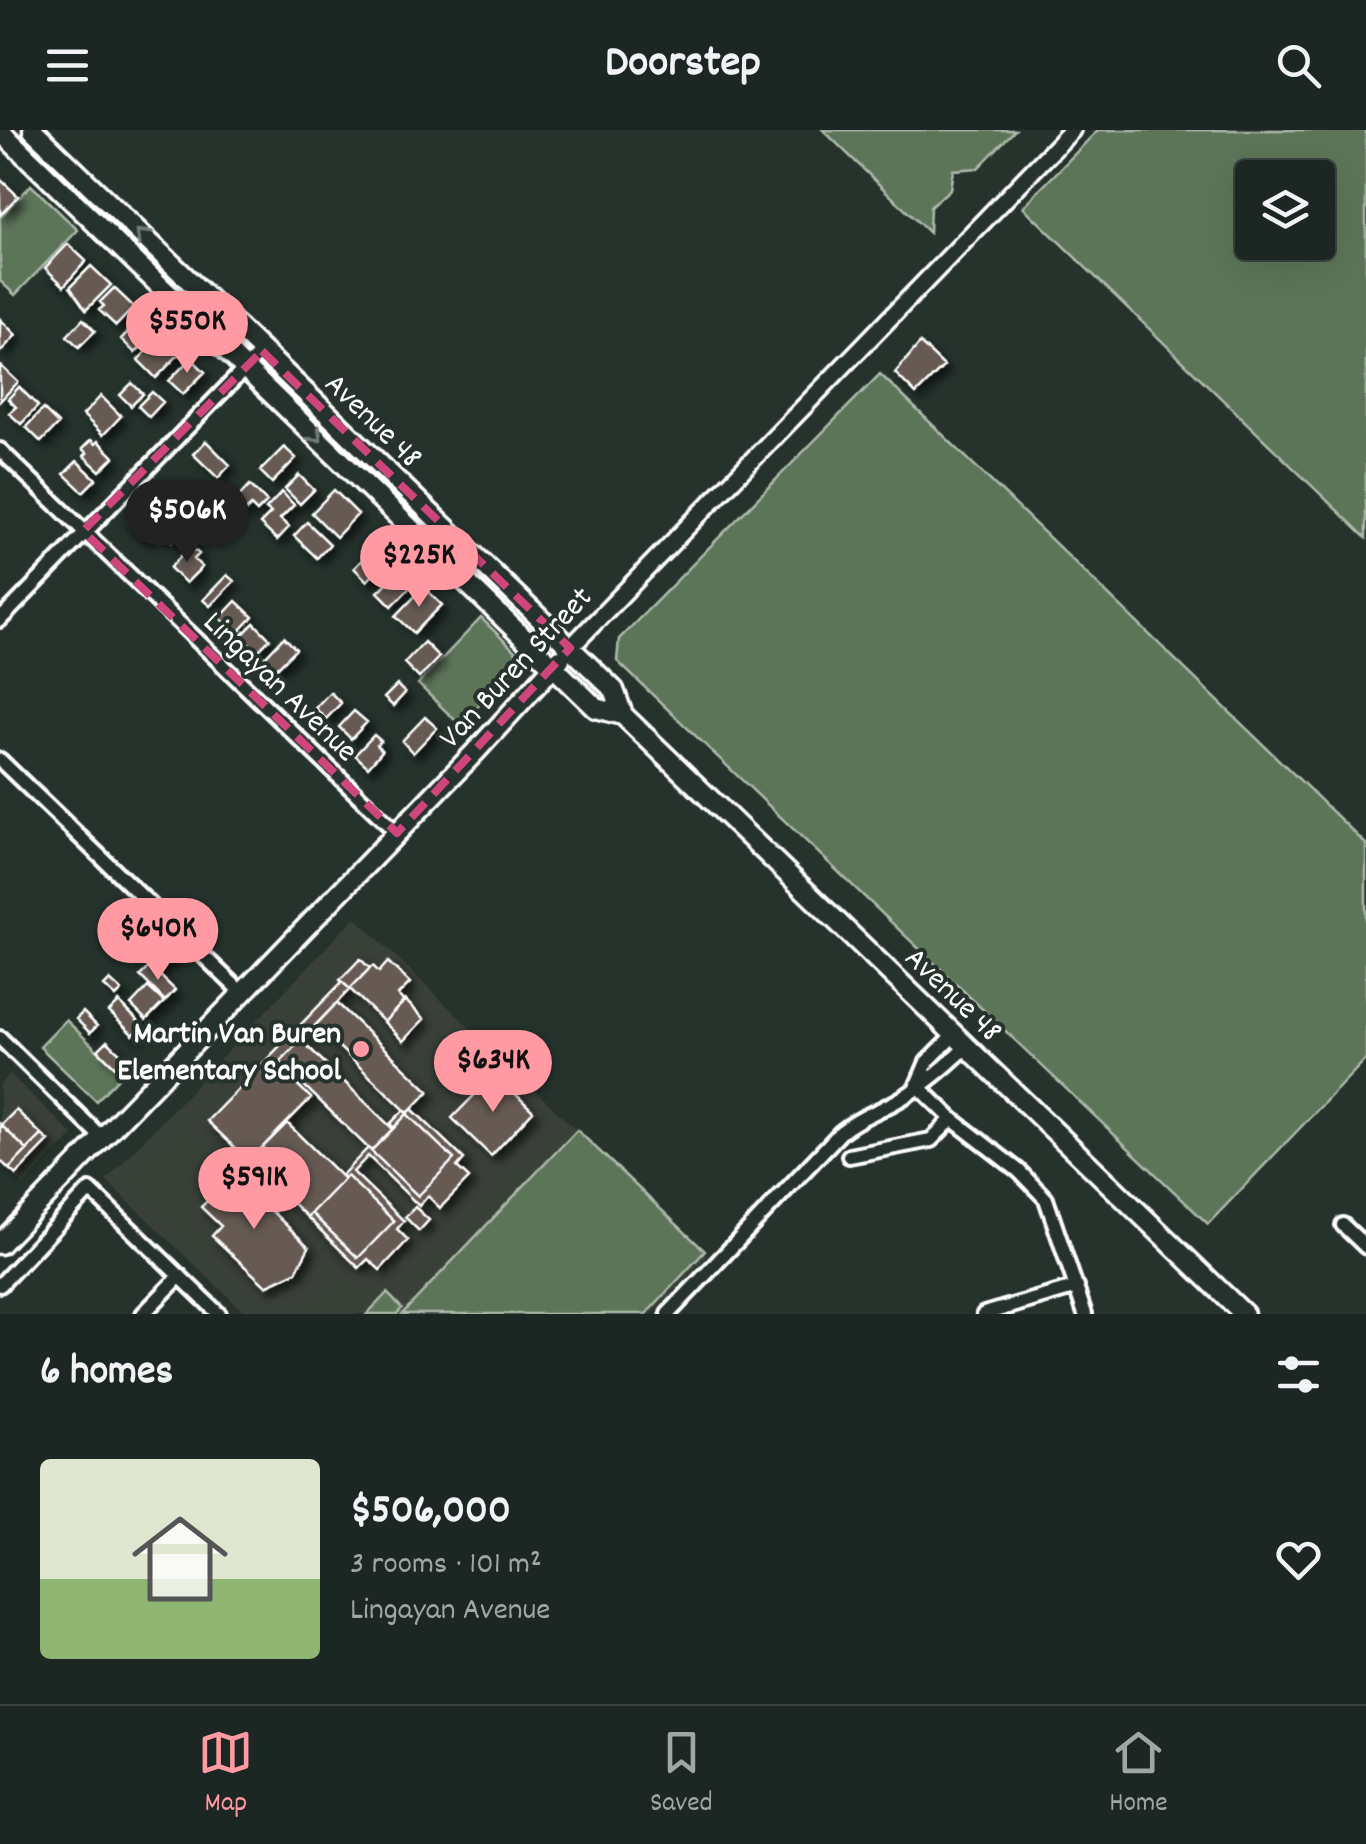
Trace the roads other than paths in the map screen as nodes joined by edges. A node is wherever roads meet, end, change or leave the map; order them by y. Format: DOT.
graph roads {
  1 [pos="18,130"];
  2 [pos="33,130"];
  3 [pos="1072,130"];
  4 [pos="0,132"];
  5 [pos="98,192"];
  6 [pos="262,352"];
  7 [pos="246,368"];
  8 [pos="0,450"];
  9 [pos="84,531"];
  10 [pos="0,620"];
  11 [pos="570,648"];
  12 [pos="553,666"];
  13 [pos="623,715"];
  14 [pos="0,760"];
  15 [pos="396,833"];
  16 [pos="242,994"];
  17 [pos="0,1038"];
  18 [pos="961,1040"];
  19 [pos="917,1086"];
  20 [pos="952,1119"];
  21 [pos="102,1138"];
  22 [pos="849,1156"];
  23 [pos="1343,1225"];
  24 [pos="0,1244"];
  25 [pos="1366,1247"];
  26 [pos="180,1276"];
  27 [pos="0,1285"];
  28 [pos="1077,1287"];
  29 [pos="673,1312"];
  30 [pos="144,1314"];
  31 [pos="219,1314"];
  32 [pos="984,1314"];
  33 [pos="1085,1314"];
  34 [pos="1244,1314"];
  1 -- 5 [label="main road"];
  2 -- 5 [label="main road, Avenue 48"];
  3 -- 11 [label="street, Van Buren Street"];
  4 -- 7 [label="main road, Avenue 48"];
  6 -- 5 [label="main road, Avenue 48, one-way"];
  6 -- 7 [label="street"];
  6 -- 11 [label="main road, Avenue 48"];
  7 -- 9 [label="street"];
  7 -- 12 [label="main road, Avenue 48, one-way"];
  8 -- 9 [label="street, Lingayan Avenue"];
  9 -- 10 [label="street"];
  9 -- 15 [label="street, Lingayan Avenue"];
  11 -- 12 [label="main road, Van Buren Street"];
  11 -- 13 [label="main road, Avenue 48"];
  12 -- 13 [label="main road, Avenue 48"];
  12 -- 15 [label="main road, Van Buren Street"];
  13 -- 18 [label="main road, Avenue 48"];
  14 -- 16 [label="street"];
  15 -- 16 [label="main road, Van Buren Street"];
  16 -- 21 [label="main road, Van Buren Street"];
  17 -- 21 [label="street"];
  18 -- 19 [label="street"];
  18 -- 34 [label="main road, Avenue 48"];
  19 -- 20 [label="street"];
  19 -- 29 [label="street"];
  20 -- 22 [label="street"];
  20 -- 28 [label="street"];
  21 -- 24 [label="main road, Van Buren Street"];
  23 -- 25 [label="street"];
  26 -- 27 [label="street"];
  26 -- 30 [label="street"];
  26 -- 31 [label="street"];
  28 -- 32 [label="street"];
  28 -- 33 [label="street"];
}
